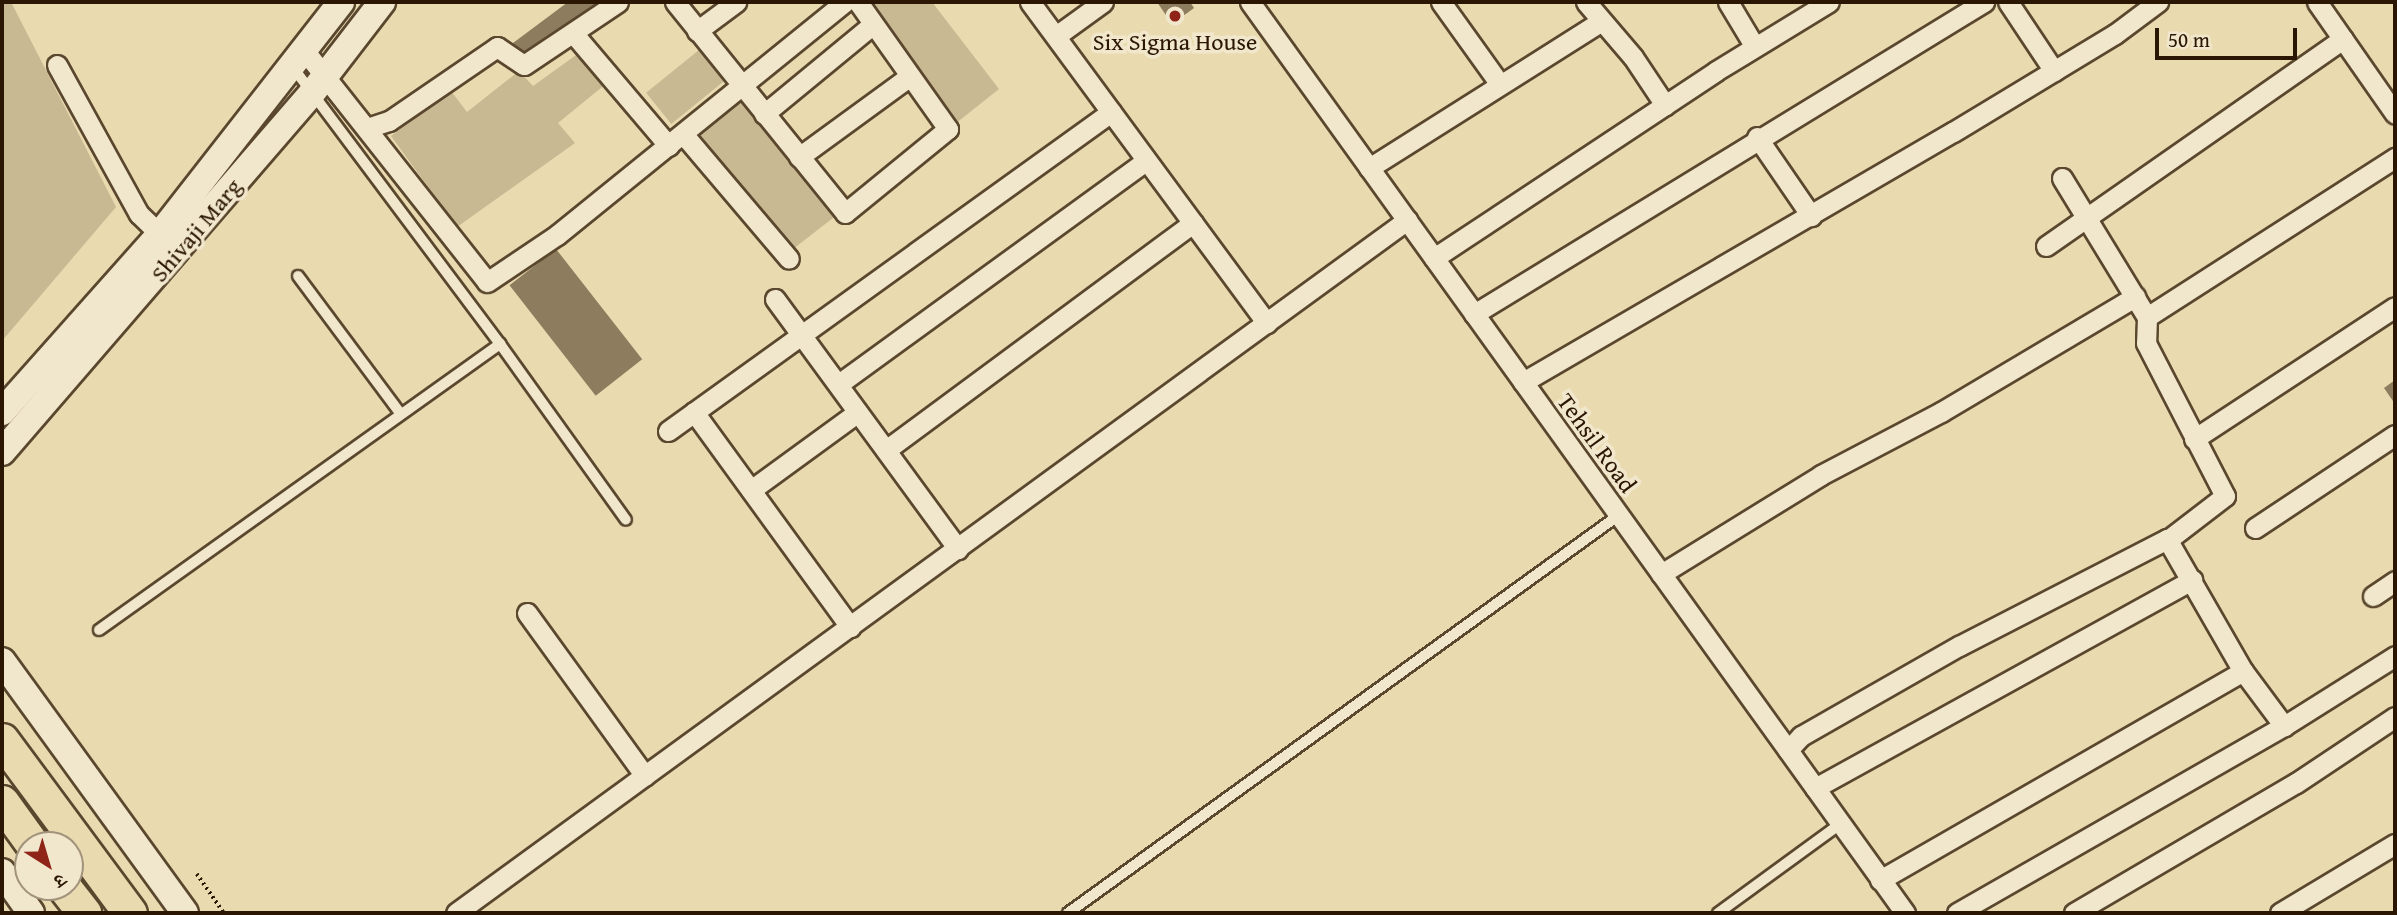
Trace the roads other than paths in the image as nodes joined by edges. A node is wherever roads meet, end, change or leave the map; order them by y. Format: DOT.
graph roads {
  1 [pos="341,2"];
  2 [pos="382,2"];
  3 [pos="618,2"];
  4 [pos="675,2"];
  5 [pos="736,2"];
  6 [pos="845,2"];
  7 [pos="858,2"];
  8 [pos="1030,2"];
  9 [pos="1250,2"];
  10 [pos="1441,2"];
  11 [pos="1586,2"];
  12 [pos="1728,2"];
  13 [pos="1829,2"];
  14 [pos="1984,2"];
  15 [pos="2008,2"];
  16 [pos="2158,2"];
  17 [pos="2317,2"];
  18 [pos="1098,3"];
  19 [pos="1600,22"];
  20 [pos="873,24"];
  21 [pos="697,31"];
  22 [pos="573,33"];
  23 [pos="1056,36"];
  24 [pos="2343,39"];
  25 [pos="1755,47"];
  26 [pos="298,58"];
  27 [pos="57,65"];
  28 [pos="2054,71"];
  29 [pos="910,76"];
  30 [pos="1499,83"];
  31 [pos="319,85"];
  32 [pos="743,88"];
  33 [pos="1665,105"];
  34 [pos="1111,112"];
  35 [pos="764,114"];
  36 [pos="2395,114"];
  37 [pos="367,128"];
  38 [pos="1757,137"];
  39 [pos="677,140"];
  40 [pos="799,157"];
  41 [pos="2395,158"];
  42 [pos="1146,160"];
  43 [pos="1369,168"];
  44 [pos="2062,178"];
  45 [pos="1811,216"];
  46 [pos="2085,219"];
  47 [pos="1407,220"];
  48 [pos="1193,223"];
  49 [pos="160,234"];
  50 [pos="2046,246"];
  51 [pos="1434,258"];
  52 [pos="789,259"];
  53 [pos="298,275"];
  54 [pos="2135,297"];
  55 [pos="775,299"];
  56 [pos="2395,307"];
  57 [pos="1474,314"];
  58 [pos="2147,317"];
  59 [pos="1267,323"];
  60 [pos="802,334"];
  61 [pos="500,345"];
  62 [pos="1523,382"];
  63 [pos="840,383"];
  64 [pos="2,412"];
  65 [pos="694,412"];
  66 [pos="858,412"];
  67 [pos="401,414"];
  68 [pos="668,430"];
  69 [pos="2395,435"];
  70 [pos="2194,439"];
  71 [pos="886,450"];
  72 [pos="2,452"];
  73 [pos="751,490"];
  74 [pos="1619,515"];
  75 [pos="626,520"];
  76 [pos="2255,527"];
  77 [pos="2169,539"];
  78 [pos="958,549"];
  79 [pos="1661,574"];
  80 [pos="2192,580"];
  81 [pos="2395,581"];
  82 [pos="2373,596"];
  83 [pos="527,613"];
  84 [pos="850,627"];
  85 [pos="99,630"];
  86 [pos="2395,656"];
  87 [pos="2,661"];
  88 [pos="2243,671"];
  89 [pos="2395,717"];
  90 [pos="2284,726"];
  91 [pos="2,740"];
  92 [pos="1788,750"];
  93 [pos="645,776"];
  94 [pos="1815,788"];
  95 [pos="2,802"];
  96 [pos="1840,824"];
  97 [pos="23,831"];
  98 [pos="2395,844"];
  99 [pos="2,872"];
  100 [pos="1880,880"];
  101 [pos="31,913"];
  102 [pos="130,913"];
  103 [pos="185,913"];
  104 [pos="456,913"];
  105 [pos="1068,913"];
  106 [pos="1718,913"];
  107 [pos="1905,913"];
  108 [pos="1957,913"];
  109 [pos="2074,913"];
  110 [pos="2280,913"];
  1 -- 26 [label="main road, Shivaji Marg"];
  2 -- 31 [label="main road, Shivaji Marg"];
  3 -- 22 [label="street"];
  4 -- 21 [label="street"];
  5 -- 21 [label="street"];
  6 -- 32 [label="street"];
  7 -- 20 [label="street"];
  8 -- 23 [label="street"];
  9 -- 43 [label="street, Tehsil Road"];
  10 -- 30 [label="street"];
  11 -- 19 [label="street"];
  12 -- 25 [label="street"];
  13 -- 25 [label="street"];
  14 -- 38 [label="street"];
  15 -- 28 [label="street"];
  16 -- 28 [label="street"];
  17 -- 24 [label="street"];
  18 -- 23 [label="street"];
  19 -- 30 [label="street"];
  19 -- 33 [label="street"];
  20 -- 29 [label="street"];
  20 -- 35 [label="street"];
  21 -- 32 [label="street"];
  22 -- 37 [label="street"];
  22 -- 39 [label="street"];
  23 -- 34 [label="street"];
  24 -- 36 [label="street"];
  24 -- 46 [label="street"];
  25 -- 33 [label="street"];
  26 -- 31 [label="street"];
  26 -- 49 [label="main road, Shivaji Marg"];
  27 -- 49 [label="street"];
  28 -- 45 [label="street"];
  29 -- 40 [label="street"];
  29 -- 40 [label="street"];
  30 -- 43 [label="street"];
  31 -- 37 [label="street"];
  31 -- 61 [label="lane"];
  31 -- 72 [label="main road, Shivaji Marg"];
  32 -- 35 [label="street"];
  32 -- 39 [label="street"];
  33 -- 51 [label="street"];
  34 -- 42 [label="street"];
  34 -- 60 [label="street"];
  35 -- 40 [label="street"];
  37 -- 39 [label="street"];
  38 -- 45 [label="street"];
  38 -- 57 [label="street"];
  39 -- 52 [label="street"];
  41 -- 58 [label="street"];
  42 -- 48 [label="street"];
  42 -- 63 [label="street"];
  43 -- 47 [label="street, Tehsil Road"];
  44 -- 46 [label="street"];
  45 -- 62 [label="street"];
  46 -- 50 [label="street"];
  46 -- 54 [label="street"];
  47 -- 51 [label="street, Tehsil Road"];
  47 -- 59 [label="street"];
  48 -- 59 [label="street"];
  48 -- 71 [label="street"];
  49 -- 64 [label="main road, Shivaji Marg"];
  51 -- 57 [label="street, Tehsil Road"];
  53 -- 67 [label="lane"];
  54 -- 58 [label="street"];
  54 -- 79 [label="street"];
  55 -- 60 [label="street"];
  56 -- 70 [label="street"];
  57 -- 62 [label="street, Tehsil Road"];
  58 -- 70 [label="street"];
  59 -- 78 [label="street"];
  60 -- 63 [label="street"];
  60 -- 65 [label="street"];
  61 -- 67 [label="lane"];
  61 -- 75 [label="lane"];
  62 -- 74 [label="street, Tehsil Road"];
  63 -- 66 [label="street"];
  65 -- 68 [label="street"];
  65 -- 73 [label="street"];
  66 -- 71 [label="street"];
  66 -- 73 [label="street"];
  67 -- 85 [label="lane"];
  69 -- 76 [label="street"];
  70 -- 77 [label="street"];
  71 -- 78 [label="street"];
  73 -- 84 [label="street"];
  74 -- 79 [label="street, Tehsil Road"];
  74 -- 105 [label="lane"];
  77 -- 80 [label="street"];
  77 -- 92 [label="street"];
  78 -- 84 [label="street"];
  79 -- 92 [label="street, Tehsil Road"];
  80 -- 88 [label="street"];
  80 -- 94 [label="street"];
  81 -- 82 [label="street"];
  83 -- 93 [label="street"];
  84 -- 93 [label="street"];
  86 -- 90 [label="street"];
  87 -- 103 [label="main road"];
  88 -- 90 [label="street"];
  88 -- 100 [label="street"];
  89 -- 109 [label="street"];
  90 -- 108 [label="street"];
  91 -- 102 [label="highway"];
  92 -- 94 [label="street, Tehsil Road"];
  93 -- 104 [label="street"];
  94 -- 96 [label="street, Tehsil Road"];
  95 -- 97 [label="highway"];
  96 -- 100 [label="street, Tehsil Road"];
  96 -- 106 [label="lane"];
  98 -- 110 [label="street"];
  99 -- 101 [label="main road"];
  100 -- 107 [label="street, Tehsil Road"];
}
